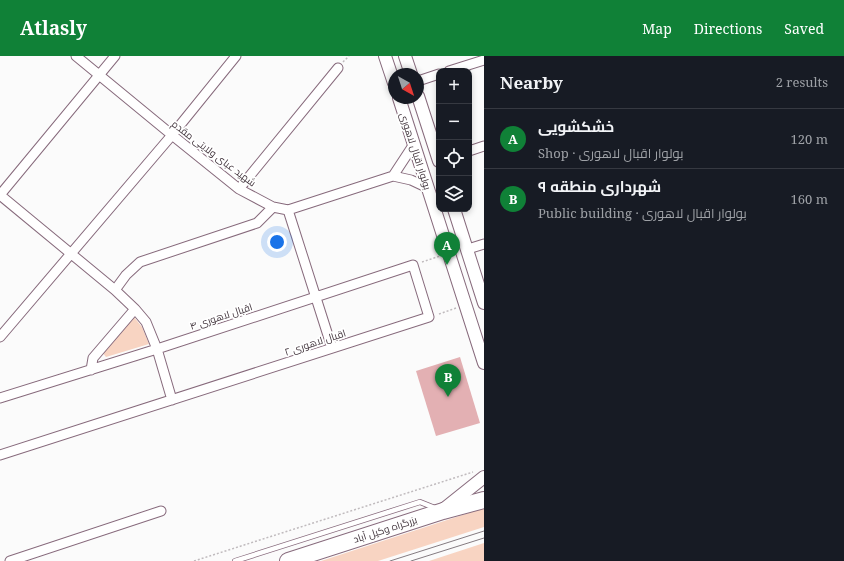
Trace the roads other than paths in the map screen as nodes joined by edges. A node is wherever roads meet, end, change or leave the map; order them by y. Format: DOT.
graph roads {
  1 [pos="76,56"];
  2 [pos="115,56"];
  3 [pos="236,56"];
  4 [pos="385,56"];
  5 [pos="405,56"];
  6 [pos="484,60"];
  7 [pos="338,68"];
  8 [pos="389,68"];
  9 [pos="409,68"];
  10 [pos="459,68"];
  11 [pos="436,75"];
  12 [pos="99,76"];
  13 [pos="424,79"];
  14 [pos="401,104"];
  15 [pos="421,104"];
  16 [pos="172,135"];
  17 [pos="435,141"];
  18 [pos="414,144"];
  19 [pos="484,146"];
  20 [pos="472,150"];
  21 [pos="394,176"];
  22 [pos="428,188"];
  23 [pos="240,189"];
  24 [pos="0,195"];
  25 [pos="273,207"];
  26 [pos="288,210"];
  27 [pos="455,212"];
  28 [pos="484,244"];
  29 [pos="468,249"];
  30 [pos="71,254"];
  31 [pos="115,290"];
  32 [pos="315,296"];
  33 [pos="484,303"];
  34 [pos="135,309"];
  35 [pos="429,317"];
  36 [pos="0,337"];
  37 [pos="332,348"];
  38 [pos="157,349"];
  39 [pos="484,363"];
  40 [pos="91,370"];
  41 [pos="0,398"];
  42 [pos="172,400"];
  43 [pos="0,455"];
  44 [pos="480,474"];
  45 [pos="484,500"];
  46 [pos="161,511"];
  47 [pos="443,511"];
  48 [pos="10,561"];
  49 [pos="235,561"];
  50 [pos="288,561"];
  1 -- 12 [label="street, شهید عبای ولایتی مقدم"];
  2 -- 12 [label="street"];
  3 -- 16 [label="street"];
  4 -- 8 [label="main road"];
  5 -- 9 [label="main road"];
  6 -- 10 [label="street"];
  7 -- 23 [label="street"];
  11 -- 13 [label="street"];
  12 -- 16 [label="street, شهید عبای ولایتی مقدم"];
  12 -- 24 [label="street"];
  14 -- 18 [label="main road, بولوار اقبال لاهوری"];
  15 -- 17 [label="main road, بولوار اقبال لاهوری"];
  16 -- 23 [label="street, شهید عبای ولایتی مقدم"];
  16 -- 30 [label="street"];
  18 -- 21 [label="street"];
  18 -- 22 [label="main road, بولوار اقبال لاهوری"];
  19 -- 20 [label="street"];
  21 -- 22 [label="street"];
  21 -- 26 [label="street"];
  22 -- 39 [label="main road, بولوار اقبال لاهوری"];
  23 -- 25 [label="street, شهید عبای ولایتی مقدم"];
  24 -- 30 [label="street"];
  25 -- 26 [label="street, شهید عبای ولایتی مقدم"];
  25 -- 31 [label="street"];
  26 -- 32 [label="street"];
  27 -- 29 [label="main road"];
  28 -- 29 [label="street"];
  29 -- 33 [label="main road"];
  30 -- 31 [label="street"];
  30 -- 36 [label="street"];
  31 -- 34 [label="street"];
  32 -- 35 [label="street, اقبال لاهوری ۴"];
  32 -- 37 [label="street"];
  32 -- 38 [label="street, اقبال لاهوری ۴"];
  34 -- 38 [label="street"];
  34 -- 40 [label="street"];
  35 -- 37 [label="street, اقبال لاهوری ۲"];
  37 -- 42 [label="street, اقبال لاهوری ۲"];
  38 -- 40 [label="street, اقبال لاهوری ۴"];
  38 -- 42 [label="street"];
  40 -- 41 [label="street, اقبال لاهوری ۴"];
  42 -- 43 [label="street, اقبال لاهوری ۲"];
  44 -- 47 [label="main road"];
  45 -- 47 [label="highway, بزرگراه وکیل آباد"];
  46 -- 48 [label="street"];
  47 -- 49 [label="lane"];
  47 -- 50 [label="highway, بزرگراه وکیل آباد"];
}
